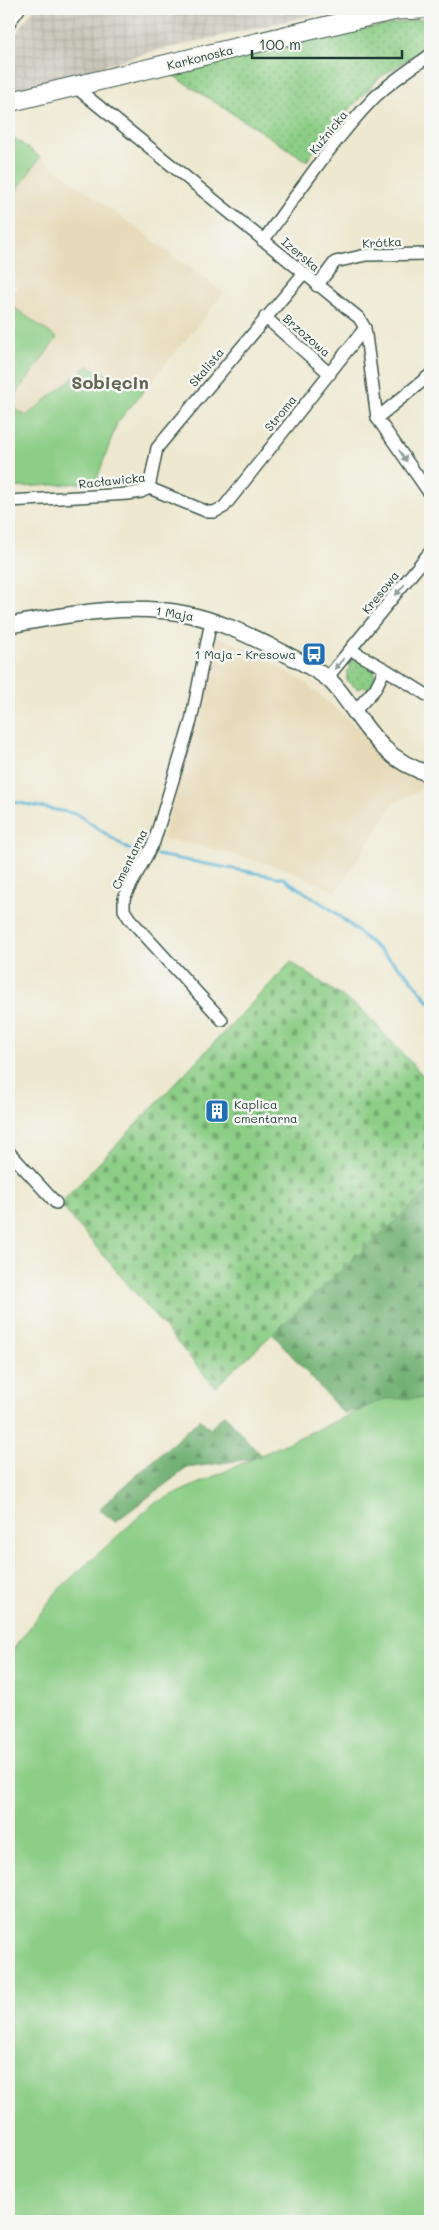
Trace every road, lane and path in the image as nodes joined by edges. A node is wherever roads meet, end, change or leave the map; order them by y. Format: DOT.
graph roads {
  1 [pos="19,9"];
  2 [pos="421,9"];
  3 [pos="9,23"];
  4 [pos="430,55"];
  5 [pos="76,85"];
  6 [pos="9,102"];
  7 [pos="263,241"];
  8 [pos="430,254"];
  9 [pos="303,274"];
  10 [pos="317,286"];
  11 [pos="265,317"];
  12 [pos="365,328"];
  13 [pos="330,374"];
  14 [pos="430,375"];
  15 [pos="377,418"];
  16 [pos="149,488"];
  17 [pos="430,494"];
  18 [pos="9,500"];
  19 [pos="214,512"];
  20 [pos="430,552"];
  21 [pos="211,620"];
  22 [pos="9,624"];
  23 [pos="351,650"];
  24 [pos="385,669"];
  25 [pos="328,678"];
  26 [pos="430,697"];
  27 [pos="354,712"];
  28 [pos="430,774"];
  29 [pos="222,1020"];
  30 [pos="9,1152"];
  31 [pos="56,1203"];
  1 -- 3 [label="street"];
  2 -- 5 [label="main road, Karkonoska"];
  4 -- 7 [label="street, Kuźnicka"];
  5 -- 6 [label="main road, Karkonoska"];
  5 -- 7 [label="street, Izerska"];
  7 -- 9 [label="street, Izerska"];
  8 -- 10 [label="street, Krótka"];
  9 -- 10 [label="street, Izerska"];
  9 -- 11 [label="street, Skalista"];
  10 -- 12 [label="street, Izerska"];
  11 -- 13 [label="street, Brzozowa"];
  11 -- 16 [label="street, Skalista"];
  12 -- 13 [label="street, Stroma"];
  12 -- 15 [label="street"];
  13 -- 19 [label="street, Stroma"];
  14 -- 15 [label="street"];
  15 -- 17 [label="street, one-way"];
  16 -- 18 [label="street, Racławicka"];
  16 -- 19 [label="street, Racławicka"];
  20 -- 23 [label="street, Kresowa, one-way"];
  21 -- 22 [label="street, 1 Maja"];
  21 -- 25 [label="street, 1 Maja"];
  21 -- 29 [label="street, Cmentarna"];
  23 -- 24 [label="street"];
  23 -- 25 [label="street, Kresowa, one-way"];
  24 -- 26 [label="street"];
  24 -- 27 [label="street"];
  25 -- 27 [label="street"];
  27 -- 28 [label="street"];
  30 -- 31 [label="street"];
}
